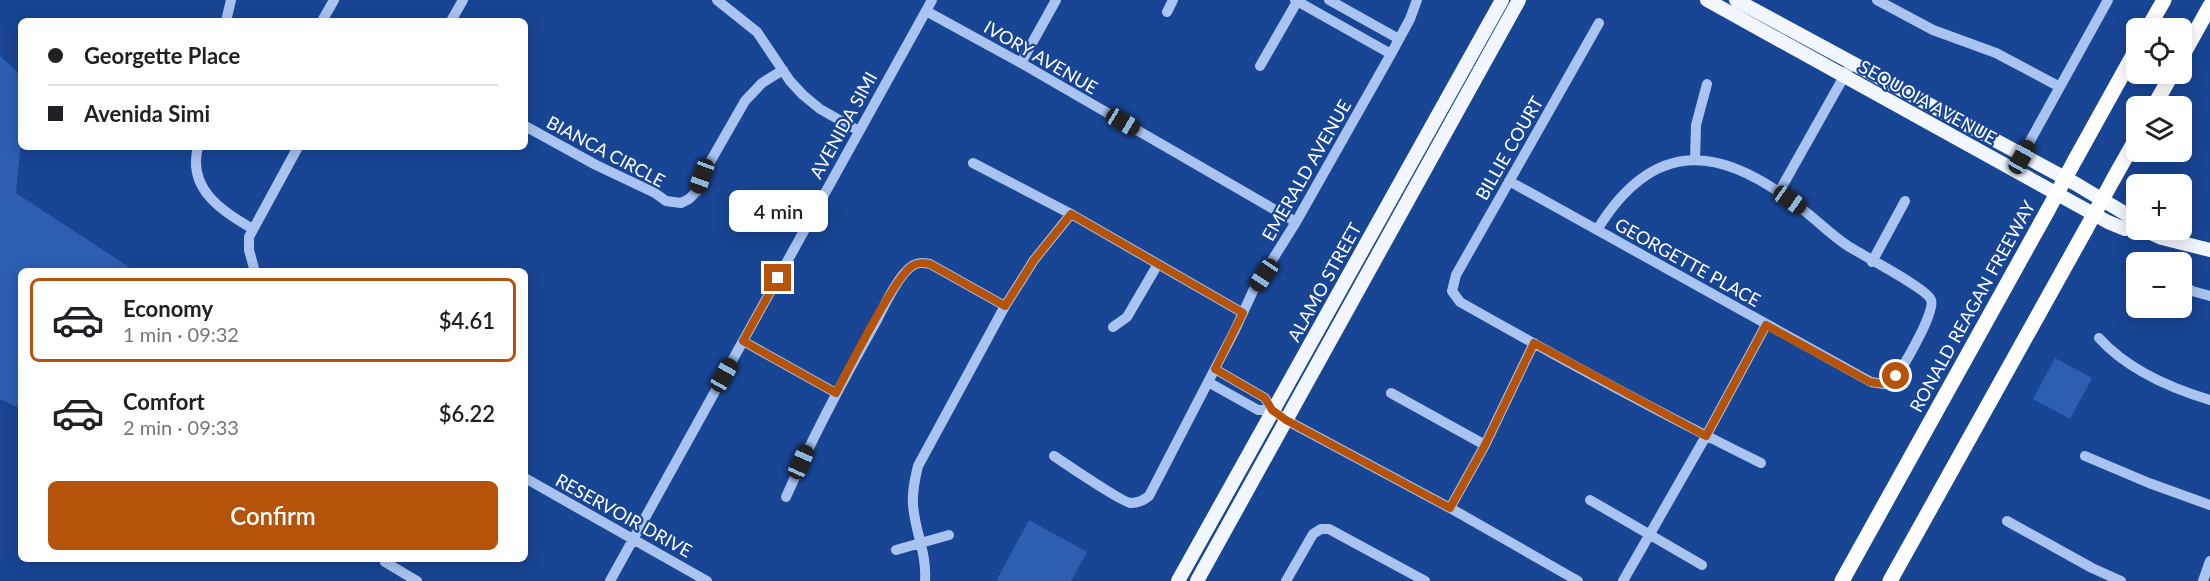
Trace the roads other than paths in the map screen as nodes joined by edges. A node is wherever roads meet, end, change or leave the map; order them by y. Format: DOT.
graph roads {
  1 [pos="231,0"];
  2 [pos="334,0"];
  3 [pos="463,0"];
  4 [pos="717,0"];
  5 [pos="932,0"];
  6 [pos="1056,0"];
  7 [pos="1173,0"];
  8 [pos="1297,0"];
  9 [pos="1329,0"];
  10 [pos="1417,0"];
  11 [pos="1502,0"];
  12 [pos="1519,0"];
  13 [pos="1707,0"];
  14 [pos="1736,0"];
  15 [pos="1877,0"];
  16 [pos="2108,0"];
  17 [pos="2164,0"];
  18 [pos="2210,6"];
  19 [pos="926,11"];
  20 [pos="1167,12"];
  21 [pos="227,18"];
  22 [pos="324,18"];
  23 [pos="453,18"];
  24 [pos="2154,18"];
  25 [pos="1599,23"];
  26 [pos="2192,38"];
  27 [pos="1399,39"];
  28 [pos="1391,54"];
  29 [pos="1021,63"];
  30 [pos="1260,66"];
  31 [pos="2126,68"];
  32 [pos="783,70"];
  33 [pos="1848,70"];
  34 [pos="1707,84"];
  35 [pos="2060,87"];
  36 [pos="528,128"];
  37 [pos="859,131"];
  38 [pos="197,150"];
  39 [pos="296,150"];
  40 [pos="2022,157"];
  41 [pos="2126,157"];
  42 [pos="1695,160"];
  43 [pos="974,163"];
  44 [pos="2014,170"];
  45 [pos="1509,181"];
  46 [pos="1779,192"];
  47 [pos="1905,201"];
  48 [pos="2126,213"];
  49 [pos="1071,214"];
  50 [pos="1296,222"];
  51 [pos="253,229"];
  52 [pos="2126,229"];
  53 [pos="1598,230"];
  54 [pos="2171,240"];
  55 [pos="2210,250"];
  56 [pos="1872,262"];
  57 [pos="1158,264"];
  58 [pos="254,268"];
  59 [pos="2192,291"];
  60 [pos="2210,296"];
  61 [pos="1005,306"];
  62 [pos="1243,313"];
  63 [pos="1766,325"];
  64 [pos="1113,327"];
  65 [pos="2099,338"];
  66 [pos="743,341"];
  67 [pos="1534,343"];
  68 [pos="1215,369"];
  69 [pos="1208,382"];
  70 [pos="836,393"];
  71 [pos="1391,393"];
  72 [pos="2210,400"];
  73 [pos="1272,410"];
  74 [pos="1286,420"];
  75 [pos="1706,436"];
  76 [pos="1485,445"];
  77 [pos="1053,456"];
  78 [pos="2085,456"];
  79 [pos="1761,463"];
  80 [pos="528,480"];
  81 [pos="786,497"];
  82 [pos="1590,500"];
  83 [pos="2210,505"];
  84 [pos="1450,508"];
  85 [pos="2007,521"];
  86 [pos="949,535"];
  87 [pos="1649,536"];
  88 [pos="633,540"];
  89 [pos="922,543"];
  90 [pos="896,550"];
  91 [pos="2210,561"];
  92 [pos="385,562"];
  93 [pos="1702,565"];
  94 [pos="417,581"];
  95 [pos="610,581"];
  96 [pos="707,581"];
  97 [pos="926,581"];
  98 [pos="1178,581"];
  99 [pos="1197,581"];
  100 [pos="1286,581"];
  101 [pos="1425,581"];
  102 [pos="1578,581"];
  103 [pos="1623,581"];
  104 [pos="1842,581"];
  105 [pos="1890,581"];
  106 [pos="2121,581"];
  107 [pos="2203,581"];
  1 -- 21 [label="street"];
  2 -- 22 [label="street"];
  3 -- 23 [label="street"];
  4 -- 32 [label="street"];
  5 -- 19 [label="street, AVENIDA SIMI"];
  6 -- 29 [label="street"];
  7 -- 20 [label="street"];
  8 -- 28 [label="street"];
  8 -- 30 [label="street"];
  9 -- 27 [label="street"];
  10 -- 27 [label="street, EMERALD AVENUE"];
  11 -- 73 [label="main road, ALAMO STREET"];
  12 -- 74 [label="main road, ALAMO STREET"];
  13 -- 33 [label="main road, SEQUOIA AVENUE"];
  14 -- 33 [label="main road, SEQUOIA AVENUE"];
  15 -- 35 [label="street"];
  16 -- 35 [label="street"];
  17 -- 24 [label="highway"];
  18 -- 26 [label="highway"];
  19 -- 29 [label="street, IVORY AVENUE"];
  19 -- 37 [label="street, AVENIDA SIMI"];
  25 -- 45 [label="street, BILLIE COURT"];
  27 -- 28 [label="street, EMERALD AVENUE"];
  28 -- 50 [label="street, EMERALD AVENUE"];
  29 -- 50 [label="street, IVORY AVENUE"];
  31 -- 104 [label="highway, RONALD REAGAN FREEWAY, bridge"];
  32 -- 36 [label="street, BIANCA CIRCLE"];
  32 -- 37 [label="street"];
  33 -- 40 [label="main road, SEQUOIA AVENUE"];
  33 -- 44 [label="main road, SEQUOIA AVENUE"];
  33 -- 46 [label="street"];
  34 -- 42 [label="street"];
  35 -- 40 [label="street"];
  37 -- 66 [label="street, AVENIDA SIMI"];
  38 -- 51 [label="street"];
  39 -- 51 [label="street"];
  40 -- 44 [label="street"];
  40 -- 48 [label="main road, SEQUOIA AVENUE"];
  41 -- 105 [label="highway, bridge"];
  42 -- 46 [label="street"];
  42 -- 53 [label="street"];
  43 -- 49 [label="street"];
  44 -- 52 [label="main road, SEQUOIA AVENUE"];
  45 -- 53 [label="street, GEORGETTE PLACE"];
  45 -- 67 [label="street, BILLIE COURT"];
  46 -- 56 [label="street"];
  47 -- 56 [label="street"];
  49 -- 57 [label="street"];
  49 -- 61 [label="street"];
  50 -- 62 [label="street, EMERALD AVENUE"];
  51 -- 58 [label="street"];
  53 -- 63 [label="street, GEORGETTE PLACE"];
  54 -- 55 [label="main road, SEQUOIA AVENUE"];
  56 -- 63 [label="street, GEORGETTE PLACE"];
  57 -- 62 [label="street"];
  57 -- 64 [label="street"];
  59 -- 60 [label="street"];
  61 -- 70 [label="street"];
  61 -- 89 [label="street"];
  62 -- 68 [label="street, EMERALD AVENUE"];
  63 -- 75 [label="street"];
  65 -- 72 [label="street"];
  66 -- 70 [label="street"];
  66 -- 88 [label="street, AVENIDA SIMI"];
  67 -- 75 [label="street"];
  67 -- 76 [label="street"];
  68 -- 69 [label="street, EMERALD AVENUE"];
  68 -- 73 [label="street"];
  69 -- 73 [label="street"];
  69 -- 77 [label="street, EMERALD AVENUE"];
  70 -- 81 [label="street"];
  71 -- 76 [label="street"];
  73 -- 74 [label="street"];
  73 -- 98 [label="main road, ALAMO STREET"];
  74 -- 84 [label="street"];
  74 -- 99 [label="main road, ALAMO STREET"];
  75 -- 79 [label="street"];
  75 -- 87 [label="street"];
  76 -- 84 [label="street"];
  78 -- 83 [label="street"];
  80 -- 88 [label="street, RESERVOIR DRIVE"];
  82 -- 87 [label="street"];
  84 -- 102 [label="street"];
  85 -- 106 [label="street"];
  86 -- 89 [label="street"];
  87 -- 93 [label="street"];
  87 -- 103 [label="street"];
  88 -- 95 [label="street, AVENIDA SIMI"];
  88 -- 96 [label="street, RESERVOIR DRIVE"];
  89 -- 90 [label="street"];
  89 -- 97 [label="street"];
  91 -- 107 [label="street"];
  92 -- 94 [label="street"];
  100 -- 101 [label="street"];
}
